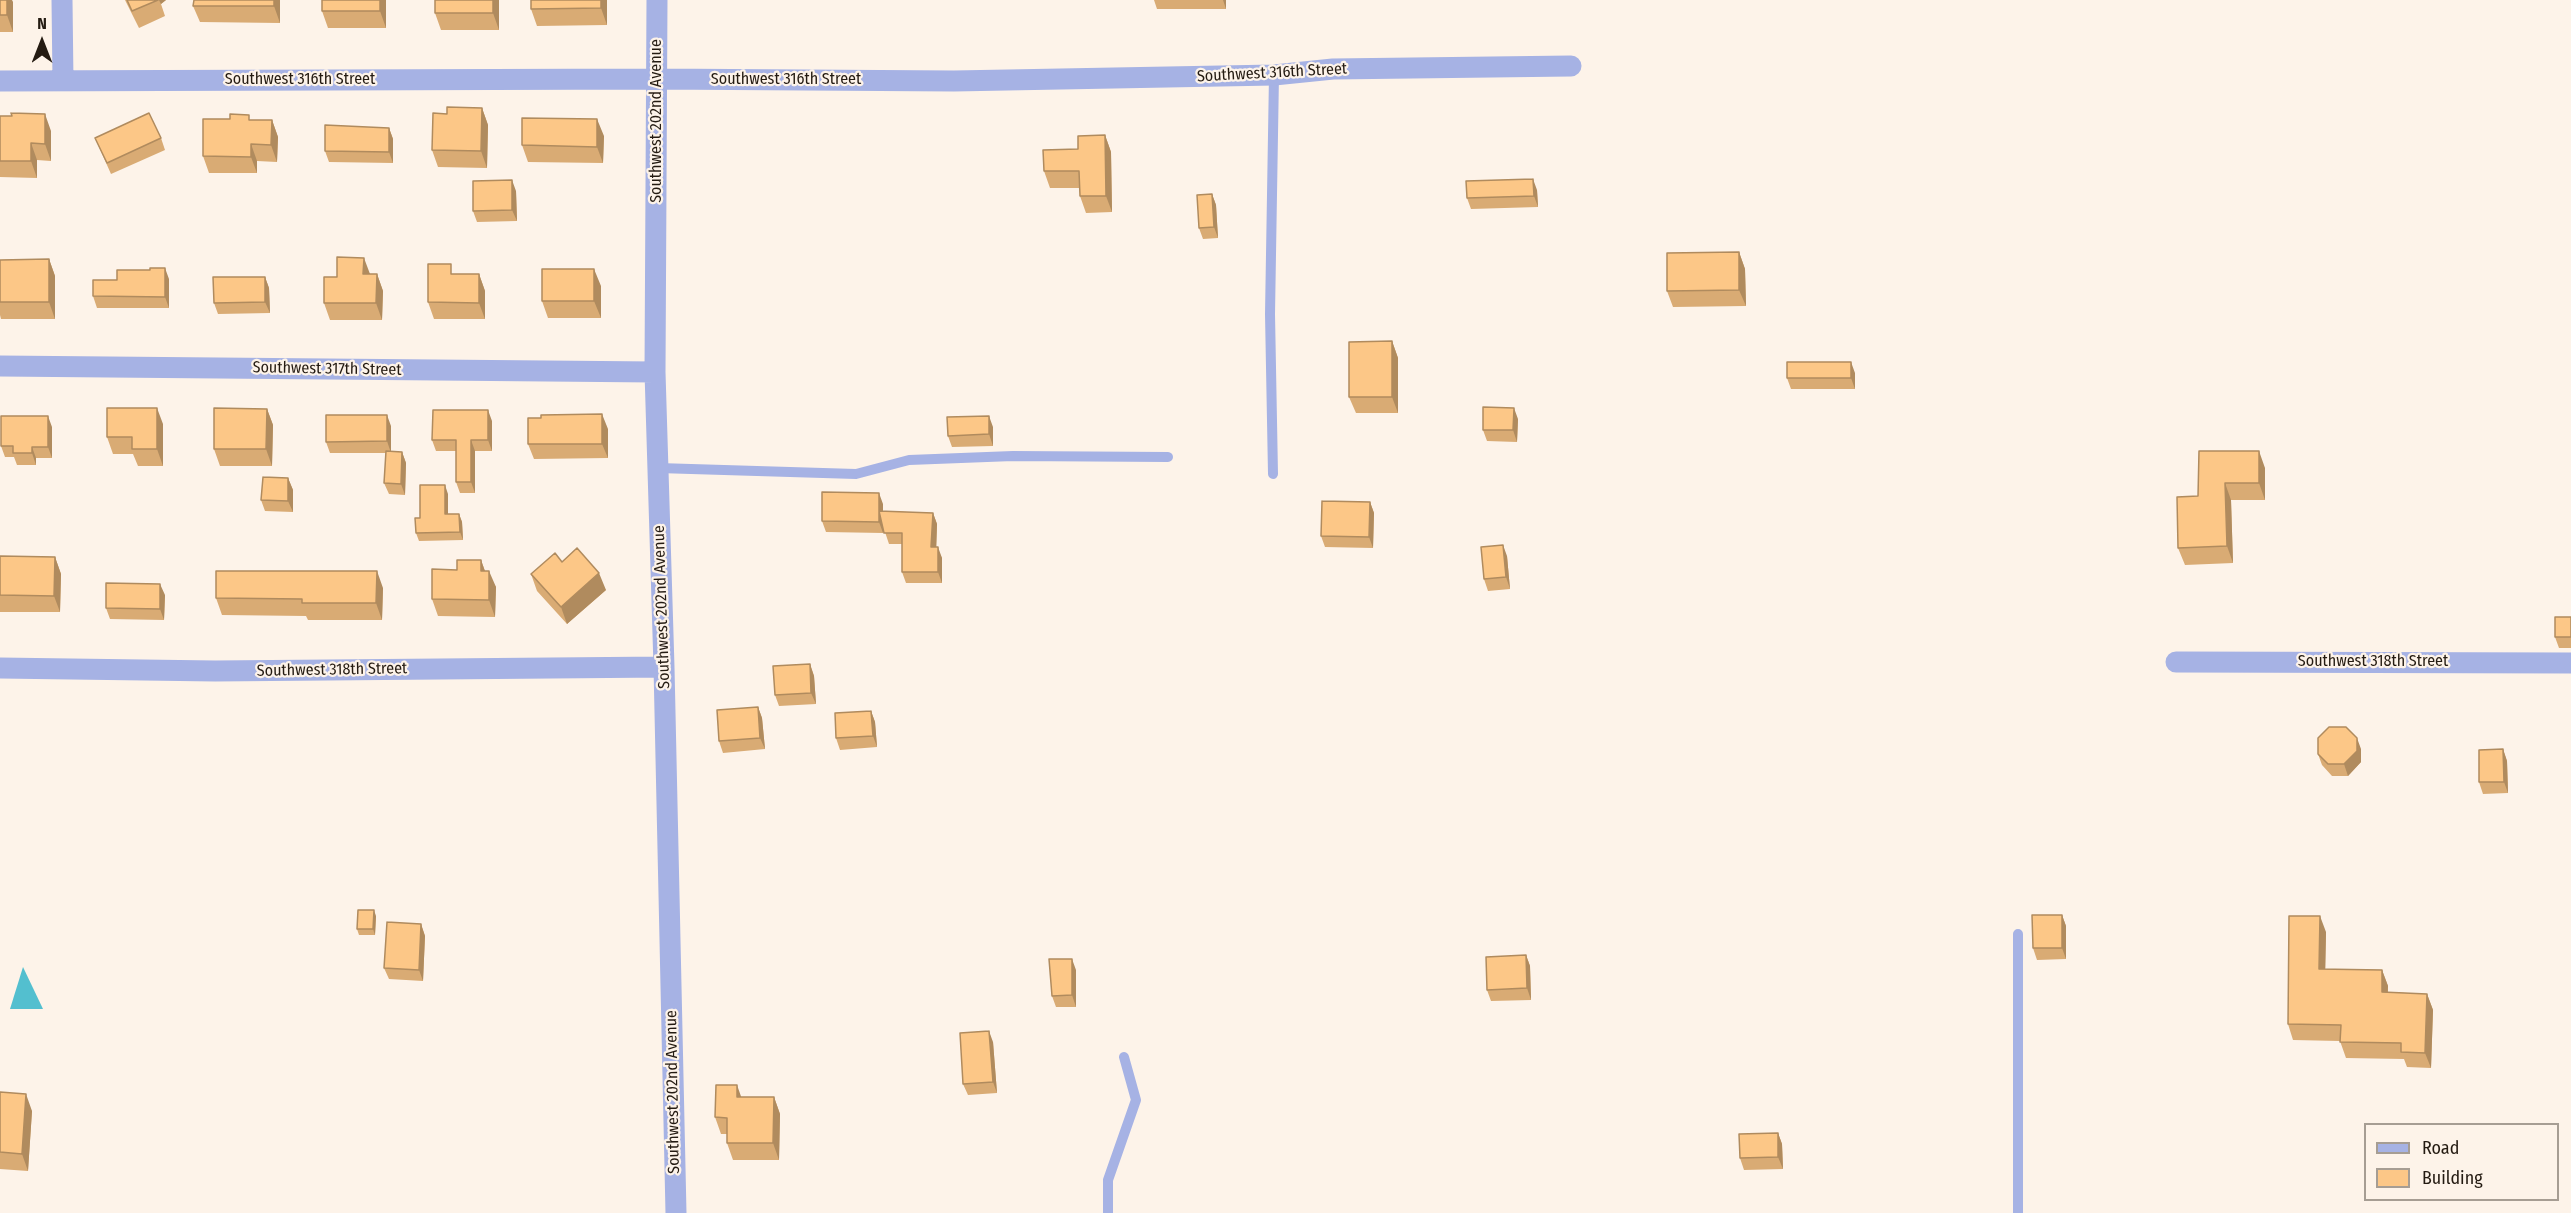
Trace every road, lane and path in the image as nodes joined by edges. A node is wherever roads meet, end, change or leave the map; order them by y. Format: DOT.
graph roads {
  1 [pos="62,0"];
  2 [pos="657,0"];
  3 [pos="1571,66"];
  4 [pos="1274,75"];
  5 [pos="657,79"];
  6 [pos="0,81"];
  7 [pos="63,81"];
  8 [pos="0,366"];
  9 [pos="655,372"];
  10 [pos="1168,457"];
  11 [pos="658,468"];
  12 [pos="1273,474"];
  13 [pos="2176,662"];
  14 [pos="2571,663"];
  15 [pos="664,667"];
  16 [pos="0,668"];
  17 [pos="2018,934"];
  18 [pos="1124,1058"];
  19 [pos="676,1213"];
  20 [pos="1108,1213"];
  21 [pos="2018,1213"];
  1 -- 7 [label="street"];
  2 -- 5 [label="street, Southwest 202nd Avenue"];
  3 -- 4 [label="street, Southwest 316th Street"];
  4 -- 5 [label="street, Southwest 316th Street"];
  4 -- 12 [label="lane"];
  5 -- 7 [label="street, Southwest 316th Street"];
  5 -- 9 [label="street, Southwest 202nd Avenue"];
  6 -- 7 [label="street, Southwest 316th Street"];
  8 -- 9 [label="street, Southwest 317th Street"];
  9 -- 11 [label="street, Southwest 202nd Avenue"];
  10 -- 11 [label="lane"];
  11 -- 15 [label="street, Southwest 202nd Avenue"];
  13 -- 14 [label="street, Southwest 318th Street"];
  15 -- 16 [label="street, Southwest 318th Street"];
  15 -- 19 [label="street, Southwest 202nd Avenue"];
  17 -- 21 [label="lane"];
  18 -- 20 [label="lane"];
}
